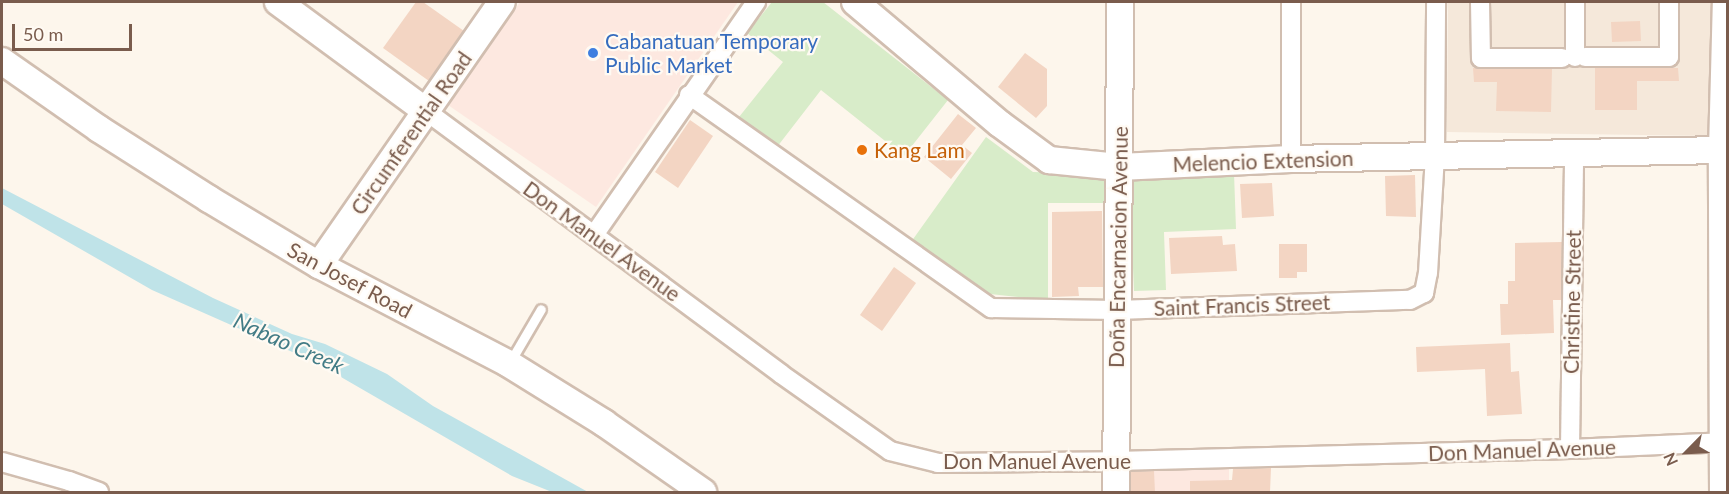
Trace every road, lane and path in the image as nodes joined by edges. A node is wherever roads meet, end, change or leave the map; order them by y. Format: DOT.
graph roads {
  1 [pos="278,2"];
  2 [pos="502,2"];
  3 [pos="756,2"];
  4 [pos="855,2"];
  5 [pos="1120,2"];
  6 [pos="1291,2"];
  7 [pos="1436,2"];
  8 [pos="1480,2"];
  9 [pos="1575,2"];
  10 [pos="1669,2"];
  11 [pos="1726,2"];
  12 [pos="1574,57"];
  13 [pos="2,61"];
  14 [pos="689,96"];
  15 [pos="426,111"];
  16 [pos="1725,150"];
  17 [pos="1574,154"];
  18 [pos="1435,155"];
  19 [pos="1291,159"];
  20 [pos="1119,167"];
  21 [pos="594,235"];
  22 [pos="319,265"];
  23 [pos="1725,300"];
  24 [pos="541,309"];
  25 [pos="1117,310"];
  26 [pos="509,364"];
  27 [pos="1725,442"];
  28 [pos="1570,449"];
  29 [pos="1116,461"];
  30 [pos="2,462"];
  31 [pos="66,487"];
  32 [pos="99,492"];
  33 [pos="703,492"];
  34 [pos="1116,492"];
  35 [pos="1723,492"];
  1 -- 15 [label="street, Don Manuel Avenue"];
  2 -- 15 [label="street, Circumferential Road"];
  3 -- 14 [label="street"];
  4 -- 20 [label="street, Melencio Extension"];
  5 -- 20 [label="street, Doña Encarnacion Avenue"];
  6 -- 19 [label="street"];
  7 -- 18 [label="street, Saint Francis Street"];
  8 -- 12 [label="street"];
  9 -- 12 [label="street"];
  10 -- 12 [label="street"];
  11 -- 16 [label="street"];
  13 -- 22 [label="street, San Josef Road"];
  14 -- 21 [label="street"];
  14 -- 25 [label="street, Saint Francis Street"];
  15 -- 21 [label="street, Don Manuel Avenue"];
  15 -- 22 [label="street, Circumferential Road"];
  16 -- 17 [label="street, Melencio Extension"];
  16 -- 23 [label="street"];
  17 -- 18 [label="street, Melencio Extension"];
  17 -- 28 [label="street, Christine Street"];
  18 -- 19 [label="street, Melencio Extension"];
  18 -- 25 [label="street, Saint Francis Street"];
  19 -- 20 [label="street, Melencio Extension"];
  20 -- 25 [label="street, Doña Encarnacion Avenue"];
  21 -- 29 [label="street, Don Manuel Avenue"];
  22 -- 26 [label="street, San Josef Road"];
  23 -- 27 [label="street"];
  24 -- 26 [label="lane"];
  25 -- 29 [label="street, Doña Encarnacion Avenue"];
  26 -- 33 [label="street, San Josef Road"];
  27 -- 28 [label="street, Don Manuel Avenue"];
  27 -- 35 [label="street"];
  28 -- 29 [label="street, Don Manuel Avenue"];
  29 -- 34 [label="street, Doña Encarnacion Avenue"];
  30 -- 31 [label="street"];
  31 -- 32 [label="street"];
}
